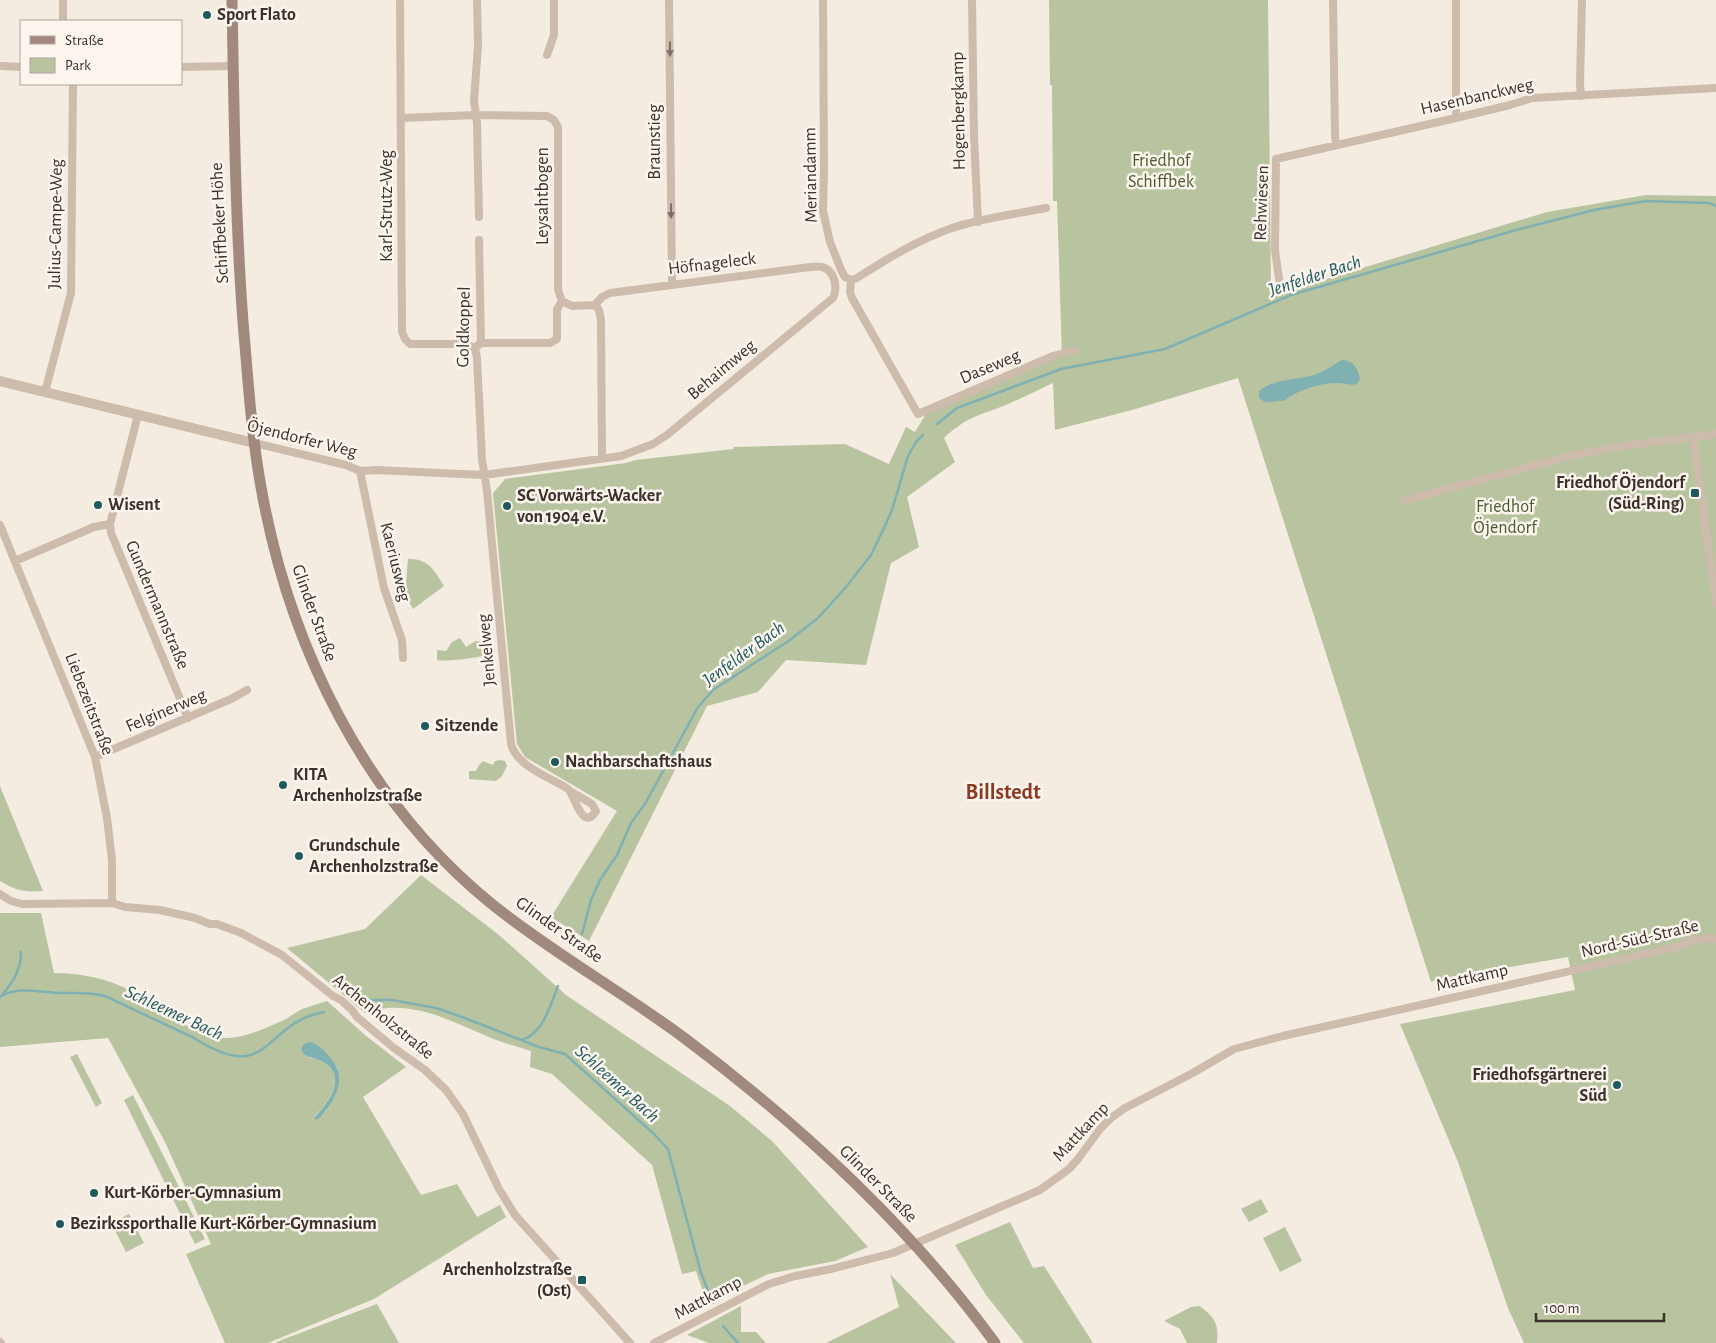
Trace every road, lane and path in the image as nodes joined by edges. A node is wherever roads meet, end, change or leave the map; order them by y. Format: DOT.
graph roads {
  1 [pos="63,0"];
  2 [pos="232,0"];
  3 [pos="400,0"];
  4 [pos="477,0"];
  5 [pos="554,0"];
  6 [pos="669,0"];
  7 [pos="823,0"];
  8 [pos="972,0"];
  9 [pos="1333,0"];
  10 [pos="1456,0"];
  11 [pos="1582,0"];
  12 [pos="63,20"];
  13 [pos="547,55"];
  14 [pos="0,66"];
  15 [pos="20,66"];
  16 [pos="233,66"];
  17 [pos="182,67"];
  18 [pos="73,85"];
  19 [pos="1716,88"];
  20 [pos="1581,96"];
  21 [pos="476,115"];
  22 [pos="402,118"];
  23 [pos="1456,118"];
  24 [pos="1336,144"];
  25 [pos="1046,208"];
  26 [pos="479,217"];
  27 [pos="978,222"];
  28 [pos="479,240"];
  29 [pos="832,276"];
  30 [pos="851,280"];
  31 [pos="1279,280"];
  32 [pos="672,284"];
  33 [pos="562,301"];
  34 [pos="594,305"];
  35 [pos="475,348"];
  36 [pos="1075,350"];
  37 [pos="0,381"];
  38 [pos="45,392"];
  39 [pos="918,414"];
  40 [pos="138,415"];
  41 [pos="1716,434"];
  42 [pos="1693,437"];
  43 [pos="254,444"];
  44 [pos="602,458"];
  45 [pos="360,471"];
  46 [pos="484,475"];
  47 [pos="1403,501"];
  48 [pos="110,524"];
  49 [pos="0,525"];
  50 [pos="15,561"];
  51 [pos="1716,603"];
  52 [pos="402,658"];
  53 [pos="247,690"];
  54 [pos="188,718"];
  55 [pos="95,757"];
  56 [pos="570,791"];
  57 [pos="0,894"];
  58 [pos="112,903"];
  59 [pos="1716,939"];
  60 [pos="1571,971"];
  61 [pos="914,1245"];
  62 [pos="630,1343"];
  63 [pos="654,1343"];
  64 [pos="995,1343"];
  1 -- 12 [label="street"];
  2 -- 16 [label="main road, Schiffbeker Höhe"];
  3 -- 22 [label="street, Karl-Strutz-Weg"];
  4 -- 21 [label="street"];
  5 -- 13 [label="street"];
  6 -- 32 [label="street, Braunstieg, one-way"];
  7 -- 30 [label="street, Meriandamm"];
  8 -- 27 [label="street, Hogenbergkamp"];
  9 -- 24 [label="street"];
  10 -- 23 [label="street"];
  11 -- 20 [label="street"];
  14 -- 15 [label="street"];
  16 -- 17 [label="street"];
  16 -- 43 [label="main road, Schiffbeker Höhe"];
  18 -- 38 [label="street, Julius-Campe-Weg"];
  19 -- 20 [label="street, Hasenbanckweg"];
  20 -- 23 [label="street, Hasenbanckweg"];
  21 -- 22 [label="street, Leysahtbogen"];
  21 -- 26 [label="street"];
  21 -- 33 [label="street, Leysahtbogen"];
  22 -- 35 [label="street, Karl-Strutz-Weg"];
  23 -- 24 [label="street, Hasenbanckweg"];
  24 -- 31 [label="street, Rehwiesen"];
  25 -- 27 [label="street"];
  27 -- 30 [label="street"];
  28 -- 35 [label="street, Goldkoppel"];
  29 -- 32 [label="street, Höfnageleck"];
  29 -- 44 [label="street, Behaimweg"];
  30 -- 39 [label="street, Meriandamm"];
  32 -- 34 [label="street, Höfnageleck"];
  33 -- 34 [label="street"];
  33 -- 35 [label="street, Leysahtbogen"];
  34 -- 44 [label="street"];
  35 -- 46 [label="street, Goldkoppel"];
  36 -- 39 [label="street, Daseweg"];
  37 -- 38 [label="street, Öjendorfer Weg"];
  38 -- 40 [label="street, Öjendorfer Weg"];
  40 -- 43 [label="street, Öjendorfer Weg"];
  40 -- 48 [label="street, Gundermannstraße"];
  41 -- 42 [label="street"];
  42 -- 47 [label="street"];
  42 -- 51 [label="street"];
  43 -- 45 [label="street, Öjendorfer Weg"];
  43 -- 61 [label="main road, Glinder Straße"];
  44 -- 46 [label="street, Öjendorfer Weg"];
  45 -- 46 [label="street, Öjendorfer Weg"];
  45 -- 52 [label="street, Kaeriusweg"];
  46 -- 56 [label="street, Jenkelweg"];
  48 -- 50 [label="street"];
  48 -- 54 [label="street, Gundermannstraße"];
  49 -- 50 [label="street, Liebezeitstraße"];
  50 -- 55 [label="street, Liebezeitstraße"];
  53 -- 54 [label="street, Felginerweg"];
  54 -- 55 [label="street, Felginerweg"];
  55 -- 58 [label="street, Liebezeitstraße"];
  57 -- 58 [label="street, Archenholzstraße"];
  58 -- 62 [label="street, Archenholzstraße"];
  59 -- 60 [label="street, Nord-Süd-Straße"];
  60 -- 61 [label="street, Mattkamp"];
  61 -- 63 [label="street, Mattkamp"];
  61 -- 64 [label="main road, Glinder Straße"];
}
